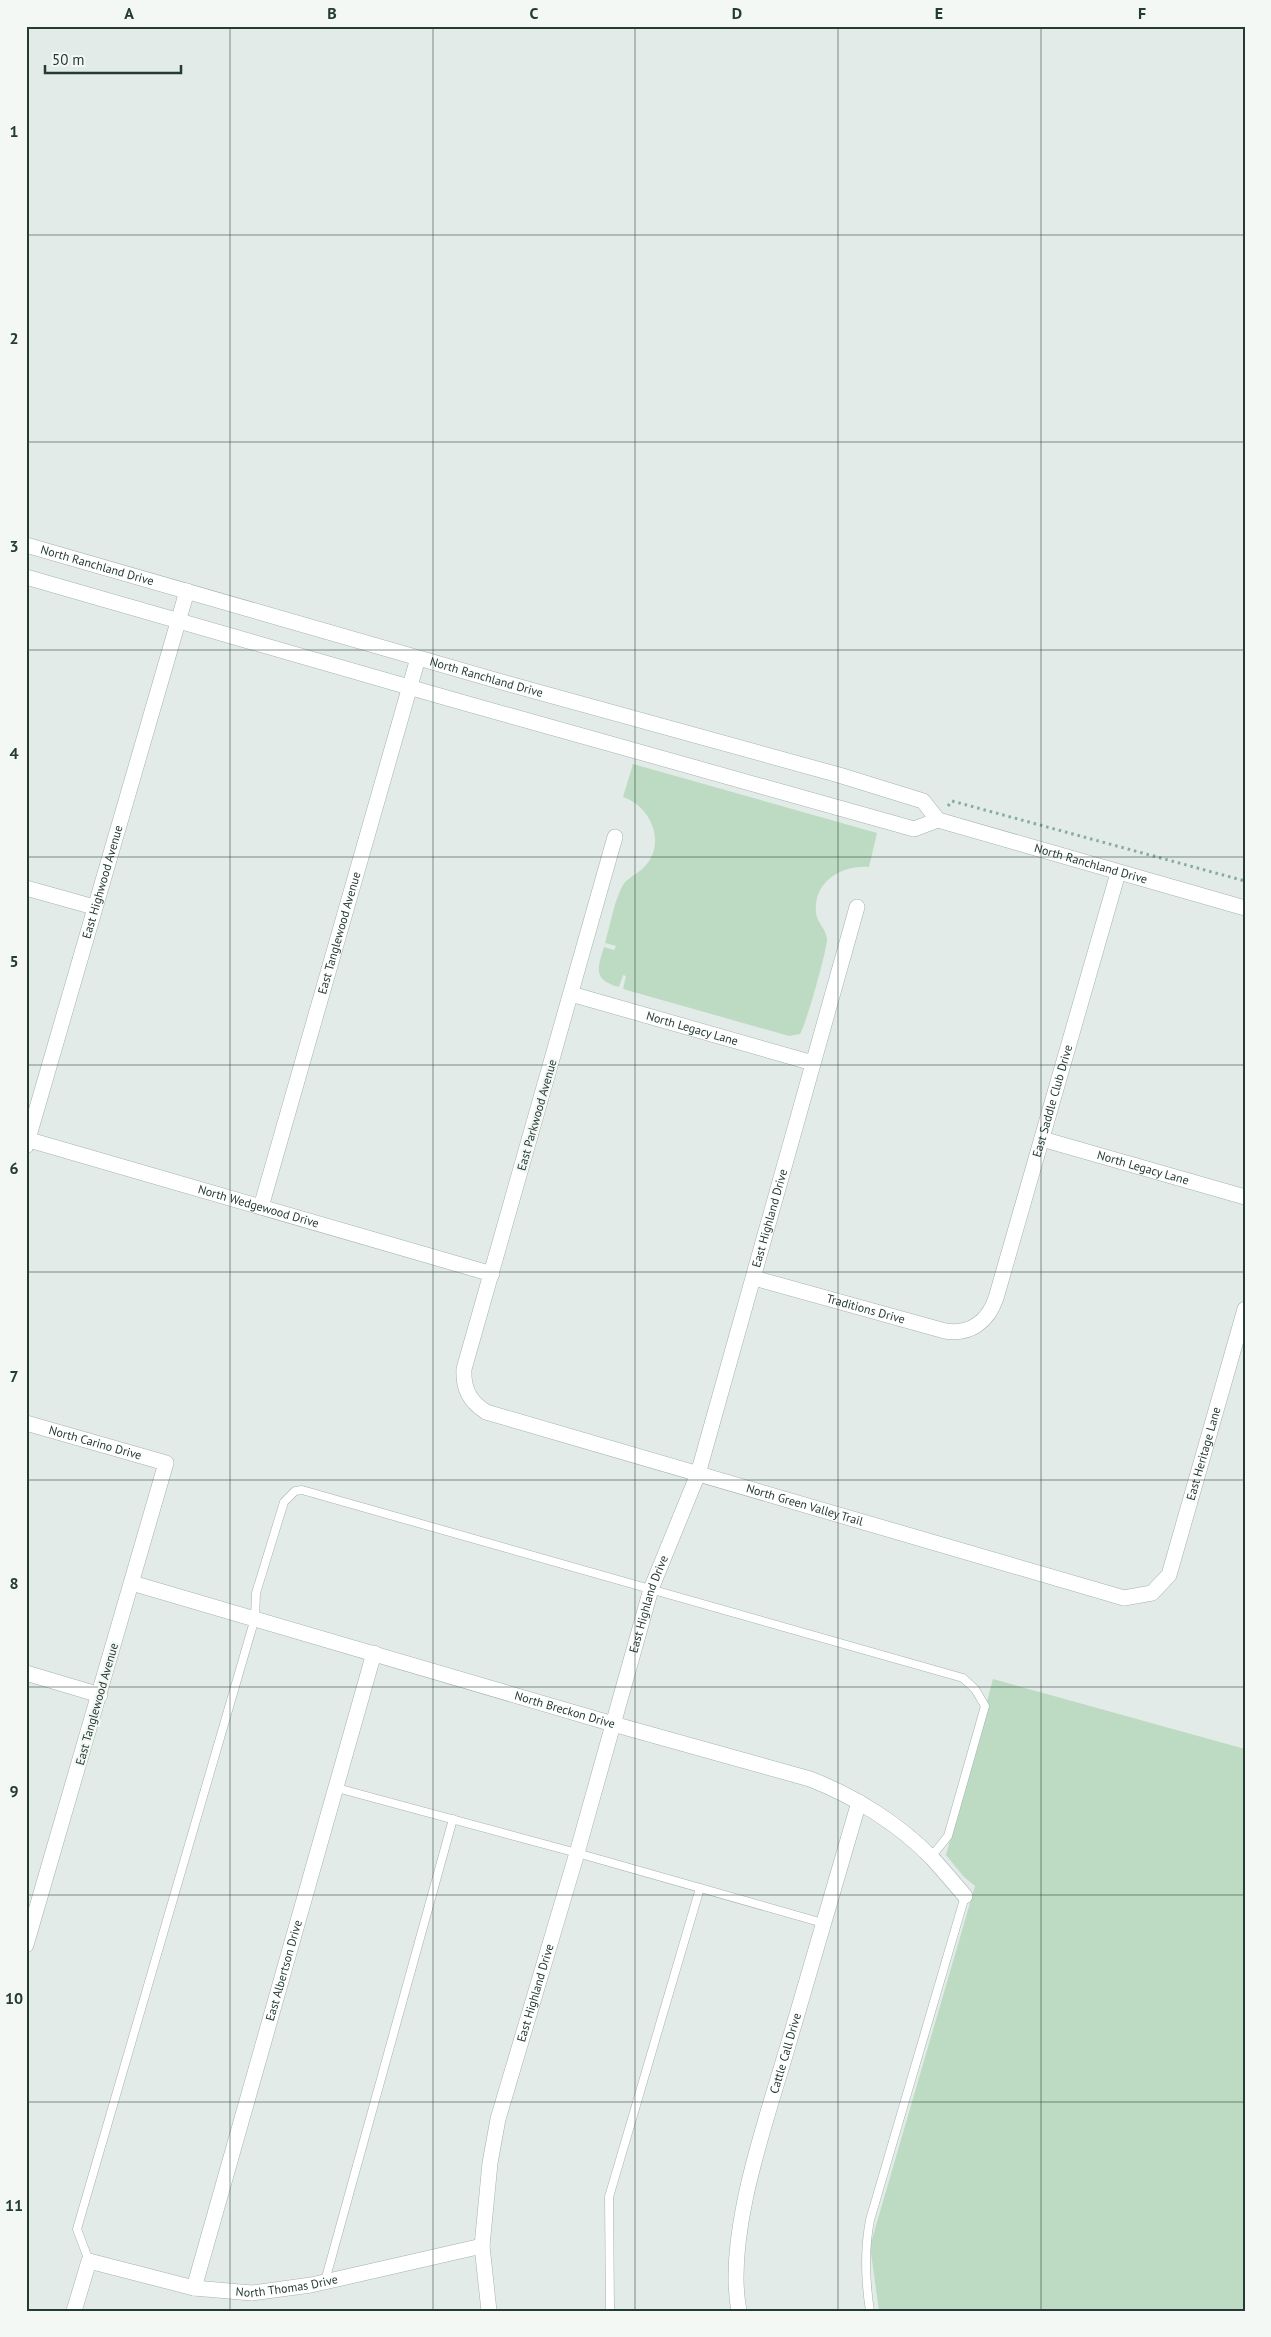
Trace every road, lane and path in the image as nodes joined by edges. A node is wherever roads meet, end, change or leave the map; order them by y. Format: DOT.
graph roads {
  1 [pos="26,546"];
  2 [pos="26,577"];
  3 [pos="187,591"];
  4 [pos="179,619"];
  5 [pos="418,658"];
  6 [pos="410,688"];
  7 [pos="938,820"];
  8 [pos="615,838"];
  9 [pos="1118,873"];
  10 [pos="1245,880"];
  11 [pos="26,888"];
  12 [pos="94,907"];
  13 [pos="857,907"];
  14 [pos="1245,908"];
  15 [pos="571,994"];
  16 [pos="813,1063"];
  17 [pos="1042,1139"];
  18 [pos="27,1142"];
  19 [pos="1245,1197"];
  20 [pos="261,1207"];
  21 [pos="492,1274"];
  22 [pos="754,1278"];
  23 [pos="1245,1309"];
  24 [pos="979,1325"];
  25 [pos="467,1392"];
  26 [pos="26,1424"];
  27 [pos="166,1462"];
  28 [pos="698,1474"];
  29 [pos="132,1583"];
  30 [pos="651,1589"];
  31 [pos="1152,1593"];
  32 [pos="255,1618"];
  33 [pos="374,1653"];
  34 [pos="26,1673"];
  35 [pos="100,1695"];
  36 [pos="613,1724"];
  37 [pos="337,1788"];
  38 [pos="859,1802"];
  39 [pos="453,1819"];
  40 [pos="577,1853"];
  41 [pos="931,1857"];
  42 [pos="700,1888"];
  43 [pos="964,1896"];
  44 [pos="823,1922"];
  45 [pos="26,1945"];
  46 [pos="482,2246"];
  47 [pos="89,2261"];
  48 [pos="325,2282"];
  49 [pos="194,2288"];
  50 [pos="74,2311"];
  51 [pos="489,2311"];
  52 [pos="610,2311"];
  53 [pos="739,2311"];
  54 [pos="870,2311"];
  1 -- 3 [label="street, North Ranchland Drive"];
  2 -- 4 [label="street"];
  3 -- 4 [label="street, East Highwood Avenue"];
  3 -- 5 [label="street, North Ranchland Drive"];
  4 -- 6 [label="street"];
  4 -- 12 [label="street, East Highwood Avenue"];
  5 -- 6 [label="street, East Tanglewood Avenue"];
  5 -- 7 [label="street, North Ranchland Drive"];
  6 -- 7 [label="street"];
  6 -- 20 [label="street, East Tanglewood Avenue"];
  7 -- 9 [label="street, North Ranchland Drive"];
  7 -- 10 [label="path"];
  8 -- 15 [label="street, East Parkwood Avenue"];
  9 -- 14 [label="street, North Ranchland Drive"];
  9 -- 17 [label="street, East Saddle Club Drive"];
  11 -- 12 [label="street"];
  12 -- 18 [label="street, East Highwood Avenue"];
  13 -- 16 [label="street, East Highland Drive"];
  15 -- 16 [label="street, North Legacy Lane"];
  15 -- 21 [label="street, East Parkwood Avenue"];
  16 -- 22 [label="street, East Highland Drive"];
  17 -- 19 [label="street, North Legacy Lane"];
  17 -- 24 [label="street, East Saddle Club Drive"];
  18 -- 20 [label="street, North Wedgewood Drive"];
  20 -- 21 [label="street, North Wedgewood Drive"];
  21 -- 25 [label="street, East Parkwood Avenue"];
  22 -- 24 [label="street, Traditions Drive"];
  22 -- 28 [label="street, East Highland Drive"];
  23 -- 31 [label="street, East Heritage Lane"];
  25 -- 28 [label="street, North Green Valley Trail"];
  26 -- 27 [label="street, North Carino Drive"];
  27 -- 29 [label="street, East Tanglewood Avenue"];
  28 -- 30 [label="street, East Highland Drive"];
  28 -- 31 [label="street, North Green Valley Trail"];
  29 -- 32 [label="street, North Breckon Drive"];
  29 -- 35 [label="street, East Tanglewood Avenue"];
  30 -- 32 [label="lane"];
  30 -- 36 [label="street, East Highland Drive"];
  30 -- 41 [label="lane"];
  32 -- 33 [label="street, North Breckon Drive"];
  32 -- 47 [label="lane"];
  33 -- 36 [label="street, North Breckon Drive"];
  33 -- 37 [label="street, East Albertson Drive"];
  34 -- 35 [label="street"];
  35 -- 45 [label="street, East Tanglewood Avenue"];
  36 -- 38 [label="street, North Breckon Drive"];
  36 -- 40 [label="street, East Highland Drive"];
  37 -- 39 [label="lane"];
  37 -- 49 [label="street, East Albertson Drive"];
  38 -- 41 [label="street, North Breckon Drive"];
  38 -- 44 [label="street, Cattle Call Drive"];
  39 -- 40 [label="lane"];
  39 -- 48 [label="lane"];
  40 -- 42 [label="lane"];
  40 -- 46 [label="street, East Highland Drive"];
  41 -- 43 [label="street, North Breckon Drive"];
  42 -- 44 [label="lane"];
  42 -- 52 [label="lane"];
  43 -- 54 [label="lane"];
  44 -- 53 [label="street, Cattle Call Drive"];
  46 -- 48 [label="street, North Thomas Drive"];
  46 -- 51 [label="street, East Highland Drive"];
  47 -- 49 [label="street, North Thomas Drive"];
  47 -- 50 [label="street"];
  48 -- 49 [label="street, North Thomas Drive"];
}
